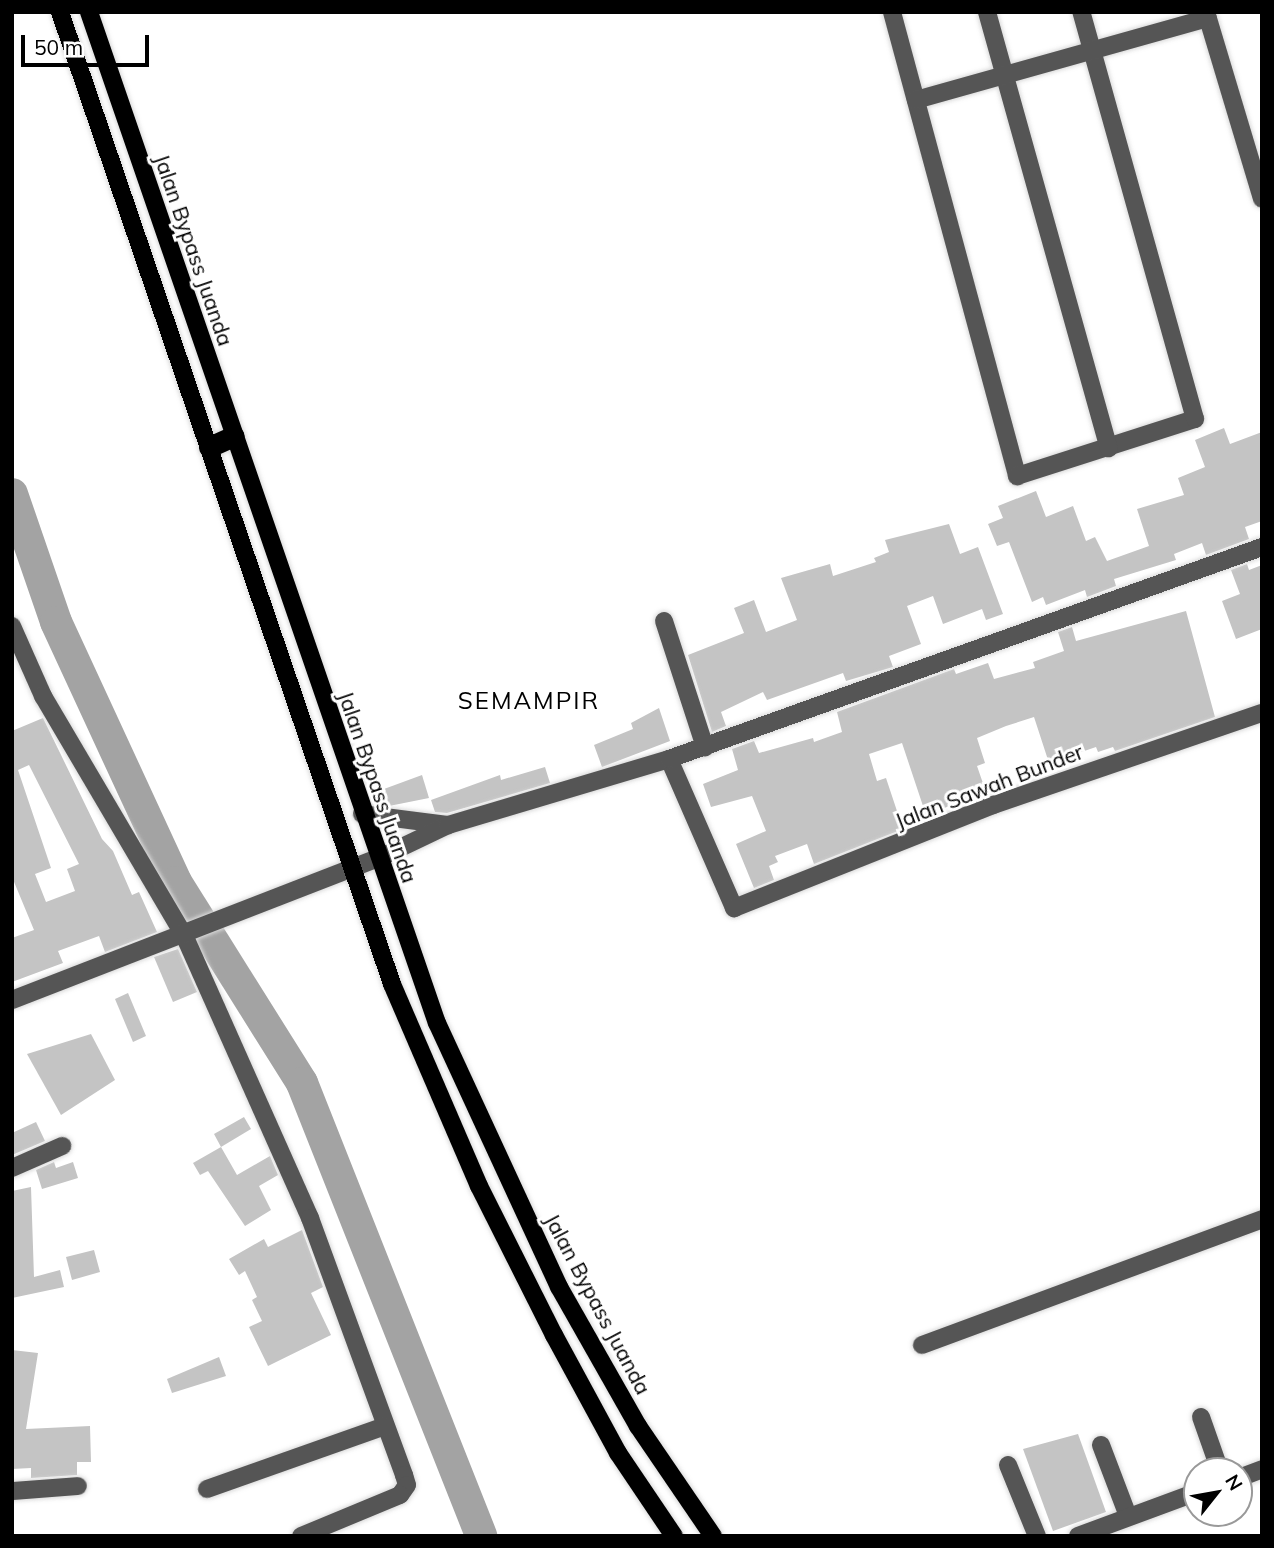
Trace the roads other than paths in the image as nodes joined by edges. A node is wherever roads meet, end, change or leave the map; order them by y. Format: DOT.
graph roads {
  1 [pos="60,12"];
  2 [pos="89,12"];
  3 [pos="892,12"];
  4 [pos="986,12"];
  5 [pos="1081,12"];
  6 [pos="1207,15"];
  7 [pos="1092,51"];
  8 [pos="1005,75"];
  9 [pos="916,100"];
  10 [pos="1262,200"];
  11 [pos="234,436"];
  12 [pos="209,447"];
  13 [pos="1109,448"];
  14 [pos="1262,547"];
  15 [pos="664,621"];
  16 [pos="12,626"];
  17 [pos="1262,713"];
  18 [pos="705,747"];
  19 [pos="669,760"];
  20 [pos="362,814"];
  21 [pos="448,825"];
  22 [pos="379,858"];
  23 [pos="350,866"];
  24 [pos="188,933"];
  25 [pos="12,1000"];
  26 [pos="62,1146"];
  27 [pos="12,1168"];
  28 [pos="1262,1219"];
  29 [pos="542,1249"];
  30 [pos="519,1264"];
  31 [pos="922,1345"];
  32 [pos="1201,1417"];
  33 [pos="385,1426"];
  34 [pos="1101,1445"];
  35 [pos="1215,1457"];
  36 [pos="1009,1465"];
  37 [pos="78,1486"];
  38 [pos="207,1489"];
  39 [pos="12,1491"];
  40 [pos="1183,1497"];
  41 [pos="1128,1516"];
  42 [pos="302,1536"];
  43 [pos="674,1536"];
  44 [pos="713,1536"];
  45 [pos="1037,1536"];
  46 [pos="1078,1536"];
  1 -- 12 [label="main road"];
  2 -- 11 [label="main road, Jalan Bypass Juanda"];
  3 -- 9 [label="street"];
  4 -- 8 [label="street"];
  5 -- 7 [label="street"];
  6 -- 7 [label="street"];
  6 -- 10 [label="street"];
  7 -- 8 [label="street"];
  7 -- 13 [label="street"];
  8 -- 9 [label="street"];
  8 -- 13 [label="street"];
  9 -- 13 [label="street"];
  11 -- 12 [label="highway"];
  11 -- 20 [label="main road, Jalan Bypass Juanda"];
  12 -- 23 [label="main road"];
  14 -- 18 [label="street"];
  15 -- 18 [label="street"];
  16 -- 24 [label="street"];
  17 -- 19 [label="street, Jalan Sawah Bunder"];
  18 -- 19 [label="street"];
  19 -- 21 [label="street"];
  20 -- 21 [label="street"];
  20 -- 22 [label="main road, Jalan Bypass Juanda"];
  21 -- 22 [label="street"];
  22 -- 23 [label="street"];
  22 -- 29 [label="main road, Jalan Bypass Juanda"];
  23 -- 24 [label="street"];
  23 -- 30 [label="main road"];
  24 -- 25 [label="street"];
  24 -- 33 [label="street"];
  26 -- 27 [label="street"];
  28 -- 31 [label="street"];
  29 -- 30 [label="main road"];
  29 -- 44 [label="main road, Jalan Bypass Juanda"];
  30 -- 43 [label="main road"];
  32 -- 35 [label="street"];
  33 -- 38 [label="street"];
  33 -- 42 [label="street"];
  34 -- 41 [label="street"];
  36 -- 45 [label="street"];
  37 -- 39 [label="street"];
  40 -- 41 [label="street"];
  41 -- 46 [label="street"];
}
